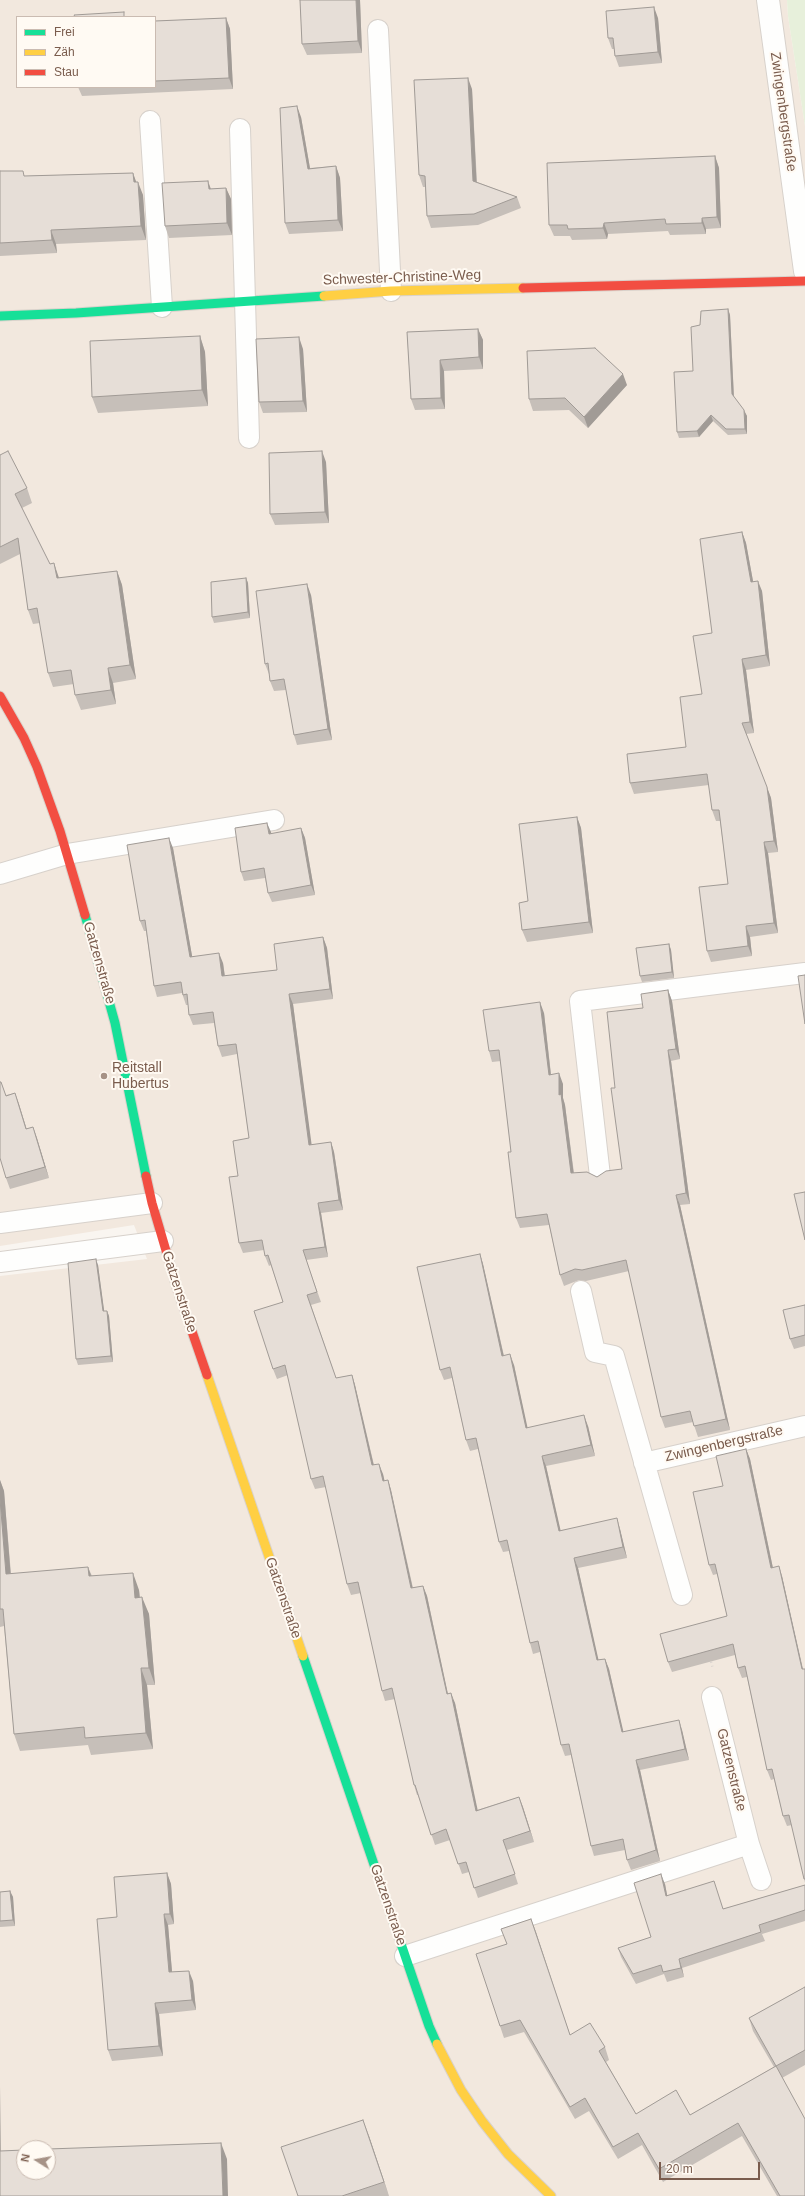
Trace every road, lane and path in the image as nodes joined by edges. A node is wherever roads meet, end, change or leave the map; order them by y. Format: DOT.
graph roads {
  1 [pos="768,0"];
  2 [pos="378,30"];
  3 [pos="150,120"];
  4 [pos="240,129"];
  5 [pos="805,271"];
  6 [pos="805,281"];
  7 [pos="391,291"];
  8 [pos="244,301"];
  9 [pos="162,307"];
  10 [pos="0,316"];
  11 [pos="249,438"];
  12 [pos="0,696"];
  13 [pos="274,820"];
  14 [pos="67,854"];
  15 [pos="0,874"];
  16 [pos="805,973"];
  17 [pos="600,1176"];
  18 [pos="152,1203"];
  19 [pos="0,1223"];
  20 [pos="163,1241"];
  21 [pos="0,1262"];
  22 [pos="580,1290"];
  23 [pos="805,1426"];
  24 [pos="644,1463"];
  25 [pos="682,1595"];
  26 [pos="709,1656"];
  27 [pos="712,1697"];
  28 [pos="750,1844"];
  29 [pos="761,1880"];
  30 [pos="405,1956"];
  31 [pos="540,2192"];
  1 -- 5 [label="street, Zwingenbergstraße"];
  2 -- 7 [label="lane"];
  3 -- 9 [label="lane"];
  4 -- 8 [label="lane"];
  6 -- 7 [label="street, Schwester-Christine-Weg"];
  7 -- 8 [label="street, Schwester-Christine-Weg"];
  8 -- 9 [label="street, Schwester-Christine-Weg"];
  8 -- 11 [label="lane"];
  9 -- 10 [label="street, Schwester-Christine-Weg"];
  12 -- 14 [label="street, Gatzenstraße"];
  13 -- 14 [label="lane"];
  14 -- 15 [label="lane"];
  14 -- 18 [label="street, Gatzenstraße"];
  16 -- 17 [label="lane"];
  18 -- 19 [label="lane"];
  18 -- 20 [label="street, Gatzenstraße"];
  20 -- 21 [label="lane, Gatzenstraße"];
  20 -- 30 [label="street, Gatzenstraße"];
  22 -- 24 [label="lane"];
  23 -- 24 [label="lane, Zwingenbergstraße"];
  24 -- 25 [label="lane"];
  26 -- 27 [label="path"];
  27 -- 28 [label="lane, Gatzenstraße"];
  28 -- 29 [label="lane, Gatzenstraße"];
  28 -- 30 [label="lane, Gatzenstraße"];
  30 -- 31 [label="street, Gatzenstraße"];
}
